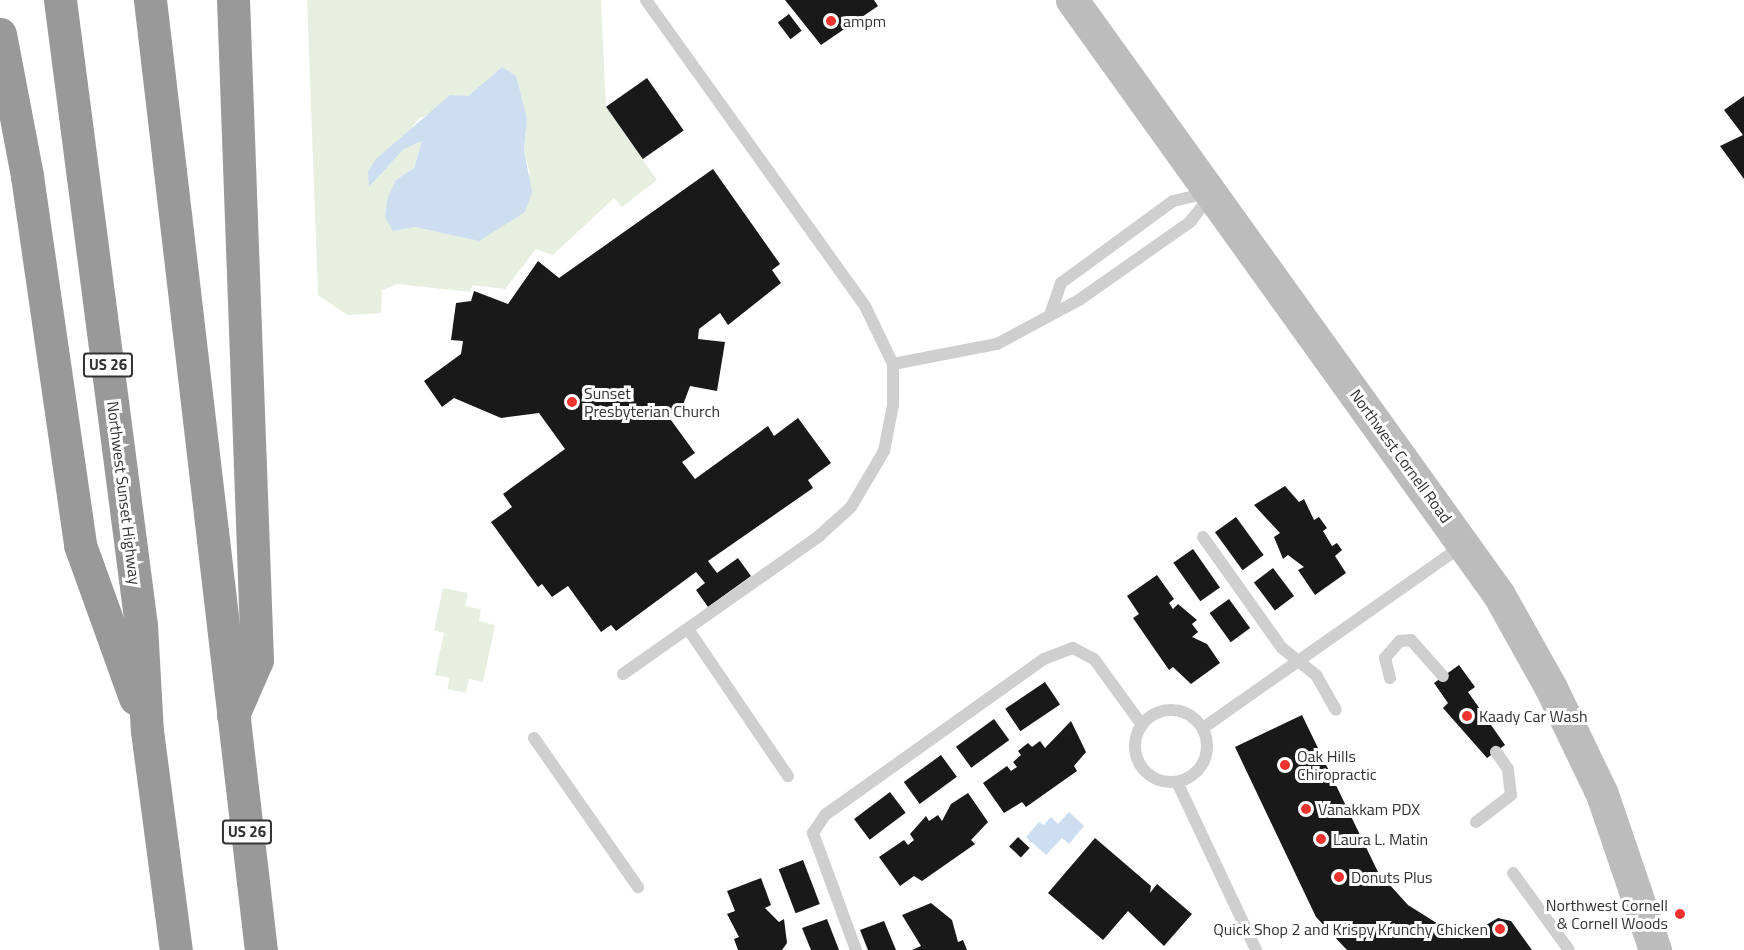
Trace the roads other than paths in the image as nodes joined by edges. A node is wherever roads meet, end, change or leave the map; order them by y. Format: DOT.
graph roads {
  1 [pos="60,0"];
  2 [pos="150,0"];
  3 [pos="233,0"];
  4 [pos="646,0"];
  5 [pos="1071,1"];
  6 [pos="0,34"];
  7 [pos="1213,192"];
  8 [pos="1050,315"];
  9 [pos="893,364"];
  10 [pos="1203,537"];
  11 [pos="1464,544"];
  12 [pos="688,629"];
  13 [pos="1298,661"];
  14 [pos="623,674"];
  15 [pos="1443,676"];
  16 [pos="1390,678"];
  17 [pos="1336,710"];
  18 [pos="233,715"];
  19 [pos="1142,724"];
  20 [pos="1203,728"];
  21 [pos="147,731"];
  22 [pos="534,738"];
  23 [pos="1496,752"];
  24 [pos="788,776"];
  25 [pos="1177,782"];
  26 [pos="1476,822"];
  27 [pos="1514,873"];
  28 [pos="638,887"];
  29 [pos="176,950"];
  30 [pos="261,950"];
  31 [pos="856,950"];
  32 [pos="1256,950"];
  33 [pos="1569,950"];
  34 [pos="1655,950"];
  1 -- 21 [label="highway, Northwest Sunset Highway / US 26"];
  2 -- 18 [label="highway, US 26"];
  3 -- 18 [label="highway"];
  4 -- 9 [label="lane"];
  5 -- 7 [label="main road, Northwest Cornell Road"];
  6 -- 21 [label="highway"];
  7 -- 8 [label="lane"];
  7 -- 8 [label="lane"];
  7 -- 11 [label="main road, Northwest Cornell Road"];
  8 -- 9 [label="lane"];
  9 -- 12 [label="lane"];
  10 -- 13 [label="lane"];
  11 -- 13 [label="lane"];
  11 -- 34 [label="main road, Northwest Cornell Road"];
  12 -- 14 [label="lane"];
  12 -- 24 [label="lane"];
  13 -- 17 [label="lane"];
  13 -- 20 [label="lane"];
  15 -- 16 [label="lane"];
  18 -- 30 [label="highway, US 26"];
  19 -- 20 [label="lane"];
  19 -- 25 [label="lane"];
  19 -- 31 [label="lane"];
  20 -- 25 [label="lane"];
  21 -- 29 [label="highway, Northwest Sunset Highway / US 26"];
  22 -- 28 [label="lane"];
  23 -- 26 [label="lane"];
  25 -- 32 [label="lane"];
  27 -- 33 [label="lane"];
}
